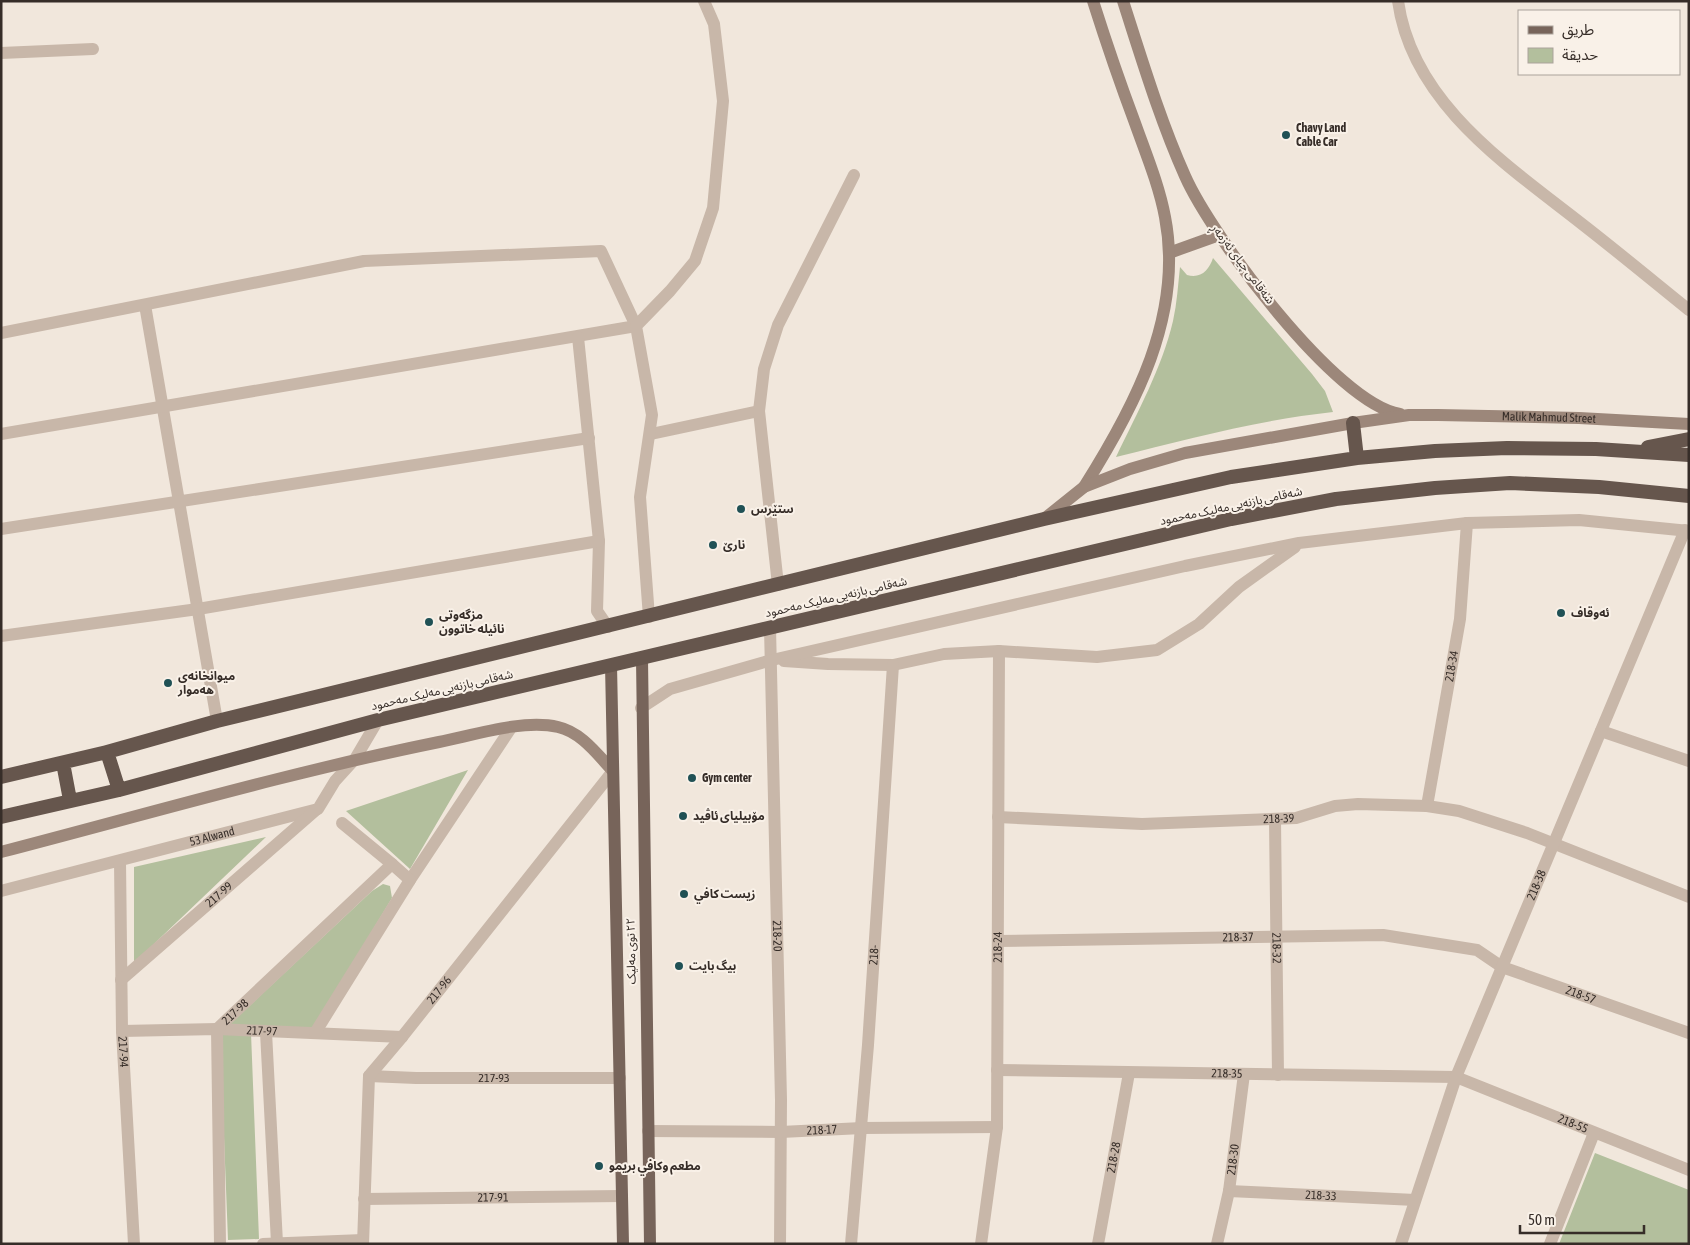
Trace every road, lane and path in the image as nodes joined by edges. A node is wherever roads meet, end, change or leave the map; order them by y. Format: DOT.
graph roads {
  1 [pos="704,1"];
  2 [pos="1092,1"];
  3 [pos="1123,1"];
  4 [pos="1398,1"];
  5 [pos="93,49"];
  6 [pos="1,53"];
  7 [pos="854,175"];
  8 [pos="1219,235"];
  9 [pos="1169,252"];
  10 [pos="145,304"];
  11 [pos="1689,310"];
  12 [pos="636,326"];
  13 [pos="1,333"];
  14 [pos="578,337"];
  15 [pos="164,407"];
  16 [pos="759,411"];
  17 [pos="1410,415"];
  18 [pos="1353,423"];
  19 [pos="1689,424"];
  20 [pos="1,434"];
  21 [pos="651,434"];
  22 [pos="589,438"];
  23 [pos="1689,439"];
  24 [pos="1626,451"];
  25 [pos="1689,455"];
  26 [pos="1357,458"];
  27 [pos="1084,488"];
  28 [pos="1689,496"];
  29 [pos="180,501"];
  30 [pos="1044,519"];
  31 [pos="1467,523"];
  32 [pos="1,529"];
  33 [pos="1687,531"];
  34 [pos="599,541"];
  35 [pos="1300,543"];
  36 [pos="778,586"];
  37 [pos="198,609"];
  38 [pos="649,617"];
  39 [pos="608,627"];
  40 [pos="770,628"];
  41 [pos="1,636"];
  42 [pos="999,651"];
  43 [pos="642,659"];
  44 [pos="772,660"];
  45 [pos="611,665"];
  46 [pos="893,665"];
  47 [pos="641,708"];
  48 [pos="378,720"];
  49 [pos="217,721"];
  50 [pos="511,728"];
  51 [pos="1601,731"];
  52 [pos="107,752"];
  53 [pos="355,759"];
  54 [pos="1689,761"];
  55 [pos="63,763"];
  56 [pos="613,771"];
  57 [pos="1,777"];
  58 [pos="119,790"];
  59 [pos="70,800"];
  60 [pos="1427,806"];
  61 [pos="318,809"];
  62 [pos="1,817"];
  63 [pos="998,817"];
  64 [pos="1276,820"];
  65 [pos="342,823"];
  66 [pos="1554,843"];
  67 [pos="1,852"];
  68 [pos="120,861"];
  69 [pos="392,864"];
  70 [pos="410,880"];
  71 [pos="1,892"];
  72 [pos="1689,897"];
  73 [pos="1276,937"];
  74 [pos="998,941"];
  75 [pos="1477,950"];
  76 [pos="1502,967"];
  77 [pos="121,980"];
  78 [pos="218,1029"];
  79 [pos="122,1031"];
  80 [pos="266,1032"];
  81 [pos="315,1033"];
  82 [pos="1689,1033"];
  83 [pos="402,1037"];
  84 [pos="997,1070"];
  85 [pos="1129,1073"];
  86 [pos="1244,1074"];
  87 [pos="1278,1075"];
  88 [pos="369,1076"];
  89 [pos="1456,1077"];
  90 [pos="620,1078"];
  91 [pos="997,1127"];
  92 [pos="862,1128"];
  93 [pos="648,1131"];
  94 [pos="781,1132"];
  95 [pos="1594,1132"];
  96 [pos="1689,1170"];
  97 [pos="1229,1191"];
  98 [pos="622,1196"];
  99 [pos="364,1199"];
  100 [pos="1415,1200"];
  101 [pos="363,1242"];
  102 [pos="277,1243"];
  103 [pos="134,1244"];
  104 [pos="220,1244"];
  105 [pos="264,1244"];
  106 [pos="623,1244"];
  107 [pos="650,1244"];
  108 [pos="780,1244"];
  109 [pos="851,1244"];
  110 [pos="981,1244"];
  111 [pos="1098,1244"];
  112 [pos="1217,1244"];
  113 [pos="1401,1244"];
  114 [pos="1550,1244"];
  1 -- 12 [label="street"];
  2 -- 9 [label="main road"];
  3 -- 8 [label="main road, شەقامی چیای ئەزمەڕ"];
  4 -- 11 [label="street"];
  5 -- 6 [label="street"];
  7 -- 16 [label="street"];
  8 -- 9 [label="main road"];
  8 -- 17 [label="main road, شەقامی چیای ئەزمەڕ"];
  9 -- 27 [label="main road"];
  10 -- 12 [label="street"];
  10 -- 13 [label="street"];
  10 -- 15 [label="street"];
  12 -- 14 [label="street"];
  12 -- 21 [label="street"];
  14 -- 15 [label="street"];
  14 -- 22 [label="street"];
  15 -- 20 [label="street"];
  15 -- 29 [label="street"];
  16 -- 21 [label="street"];
  16 -- 36 [label="street"];
  17 -- 18 [label="main road"];
  17 -- 19 [label="main road, Malik Mahmud Street"];
  18 -- 26 [label="highway"];
  18 -- 27 [label="main road"];
  21 -- 38 [label="street"];
  22 -- 29 [label="street"];
  22 -- 34 [label="street"];
  23 -- 24 [label="highway"];
  24 -- 25 [label="highway, شەقامی بازنەیی مەلیک مەحمود"];
  24 -- 26 [label="highway, شەقامی بازنەیی مەلیک مەحمود"];
  26 -- 30 [label="highway, شەقامی بازنەیی مەلیک مەحمود"];
  27 -- 30 [label="main road"];
  28 -- 40 [label="highway, شەقامی بازنەیی مەلیک مەحمود"];
  29 -- 32 [label="street"];
  29 -- 37 [label="street"];
  30 -- 36 [label="highway, شەقامی بازنەیی مەلیک مەحمود"];
  31 -- 33 [label="street"];
  31 -- 35 [label="street"];
  31 -- 60 [label="street, 218-34"];
  33 -- 51 [label="street, 218-38"];
  34 -- 37 [label="street"];
  34 -- 39 [label="street"];
  35 -- 42 [label="street"];
  35 -- 44 [label="street"];
  36 -- 38 [label="highway, شەقامی بازنەیی مەلیک مەحمود"];
  37 -- 41 [label="street"];
  37 -- 49 [label="street"];
  38 -- 39 [label="highway, شەقامی بازنەیی مەلیک مەحمود"];
  39 -- 49 [label="highway, شەقامی بازنەیی مەلیک مەحمود"];
  40 -- 43 [label="highway, شەقامی بازنەیی مەلیک مەحمود"];
  40 -- 44 [label="street, 218-20"];
  42 -- 46 [label="street"];
  42 -- 63 [label="street, 218-24"];
  43 -- 45 [label="highway, شەقامی بازنەیی مەلیک مەحمود"];
  43 -- 47 [label="main road, ٢٢ توی مەلیک"];
  44 -- 46 [label="street"];
  44 -- 47 [label="street"];
  44 -- 94 [label="street, 218-20"];
  45 -- 48 [label="highway, شەقامی بازنەیی مەلیک مەحمود"];
  45 -- 56 [label="main road, ٢٢ توی مەلیک"];
  46 -- 92 [label="street, 218-"];
  47 -- 93 [label="main road, ٢٢ توی مەلیک"];
  48 -- 53 [label="street"];
  48 -- 58 [label="highway, شەقامی بازنەیی مەلیک مەحمود"];
  49 -- 52 [label="highway, شەقامی بازنەیی مەلیک مەحمود"];
  50 -- 53 [label="main road"];
  50 -- 56 [label="main road"];
  50 -- 70 [label="street"];
  51 -- 54 [label="street"];
  51 -- 66 [label="street, 218-38"];
  52 -- 55 [label="highway, شەقامی بازنەیی مەلیک مەحمود"];
  52 -- 58 [label="highway"];
  53 -- 61 [label="street"];
  53 -- 67 [label="main road"];
  55 -- 57 [label="highway, شەقامی بازنەیی مەلیک مەحمود"];
  55 -- 59 [label="highway"];
  56 -- 83 [label="street, 217-96"];
  56 -- 90 [label="main road, ٢٢ توی مەلیک"];
  58 -- 59 [label="highway, شەقامی بازنەیی مەلیک مەحمود"];
  59 -- 62 [label="highway, شەقامی بازنەیی مەلیک مەحمود"];
  60 -- 64 [label="street, 218-39"];
  60 -- 66 [label="street, 218-39"];
  61 -- 68 [label="street, 53 Alwand"];
  61 -- 77 [label="street, 217-99"];
  63 -- 64 [label="street, 218-39"];
  63 -- 74 [label="street, 218-24"];
  64 -- 73 [label="street, 218-32"];
  65 -- 69 [label="street"];
  66 -- 72 [label="street, 218-39"];
  66 -- 76 [label="street, 218-38"];
  68 -- 71 [label="street, 53 Alwand"];
  68 -- 77 [label="street, 217-94"];
  69 -- 70 [label="street"];
  69 -- 78 [label="street, 217-98"];
  70 -- 81 [label="street"];
  73 -- 74 [label="street, 218-37"];
  73 -- 75 [label="street, 218-37"];
  73 -- 87 [label="street, 218-32"];
  74 -- 84 [label="street, 218-24"];
  75 -- 76 [label="street, 218-57"];
  76 -- 82 [label="street, 218-57"];
  76 -- 89 [label="street, 218-38"];
  77 -- 79 [label="street, 217-94"];
  78 -- 79 [label="street, 217-97"];
  78 -- 80 [label="street, 217-97"];
  78 -- 104 [label="street, 217-98"];
  79 -- 103 [label="street, 217-94"];
  80 -- 81 [label="street, 217-97"];
  80 -- 102 [label="street"];
  81 -- 83 [label="street, 217-97"];
  83 -- 88 [label="street, 217-96"];
  84 -- 85 [label="street, 218-35"];
  84 -- 91 [label="street, 218-24"];
  85 -- 86 [label="street, 218-35"];
  85 -- 111 [label="street, 218-28"];
  86 -- 87 [label="street, 218-35"];
  86 -- 97 [label="street, 218-30"];
  87 -- 89 [label="street, 218-35"];
  88 -- 90 [label="street, 217-93"];
  88 -- 99 [label="street"];
  89 -- 95 [label="street, 218-55"];
  89 -- 100 [label="street, 218-38"];
  90 -- 98 [label="main road, ٢٢ توی مەلیک"];
  91 -- 92 [label="street, 218-17"];
  91 -- 110 [label="street, 218-24"];
  92 -- 94 [label="street, 218-17"];
  92 -- 109 [label="street, 218-"];
  93 -- 94 [label="street, 218-17"];
  93 -- 107 [label="main road, ٢٢ توی مەلیک"];
  94 -- 108 [label="street, 218-20"];
  95 -- 96 [label="street, 218-55"];
  95 -- 114 [label="street"];
  97 -- 100 [label="street, 218-33"];
  97 -- 112 [label="street, 218-30"];
  98 -- 99 [label="street, 217-91"];
  98 -- 106 [label="main road, ٢٢ توی مەلیک"];
  99 -- 101 [label="street"];
  100 -- 113 [label="street, 218-38"];
  101 -- 102 [label="street"];
  102 -- 105 [label="street"];
}
